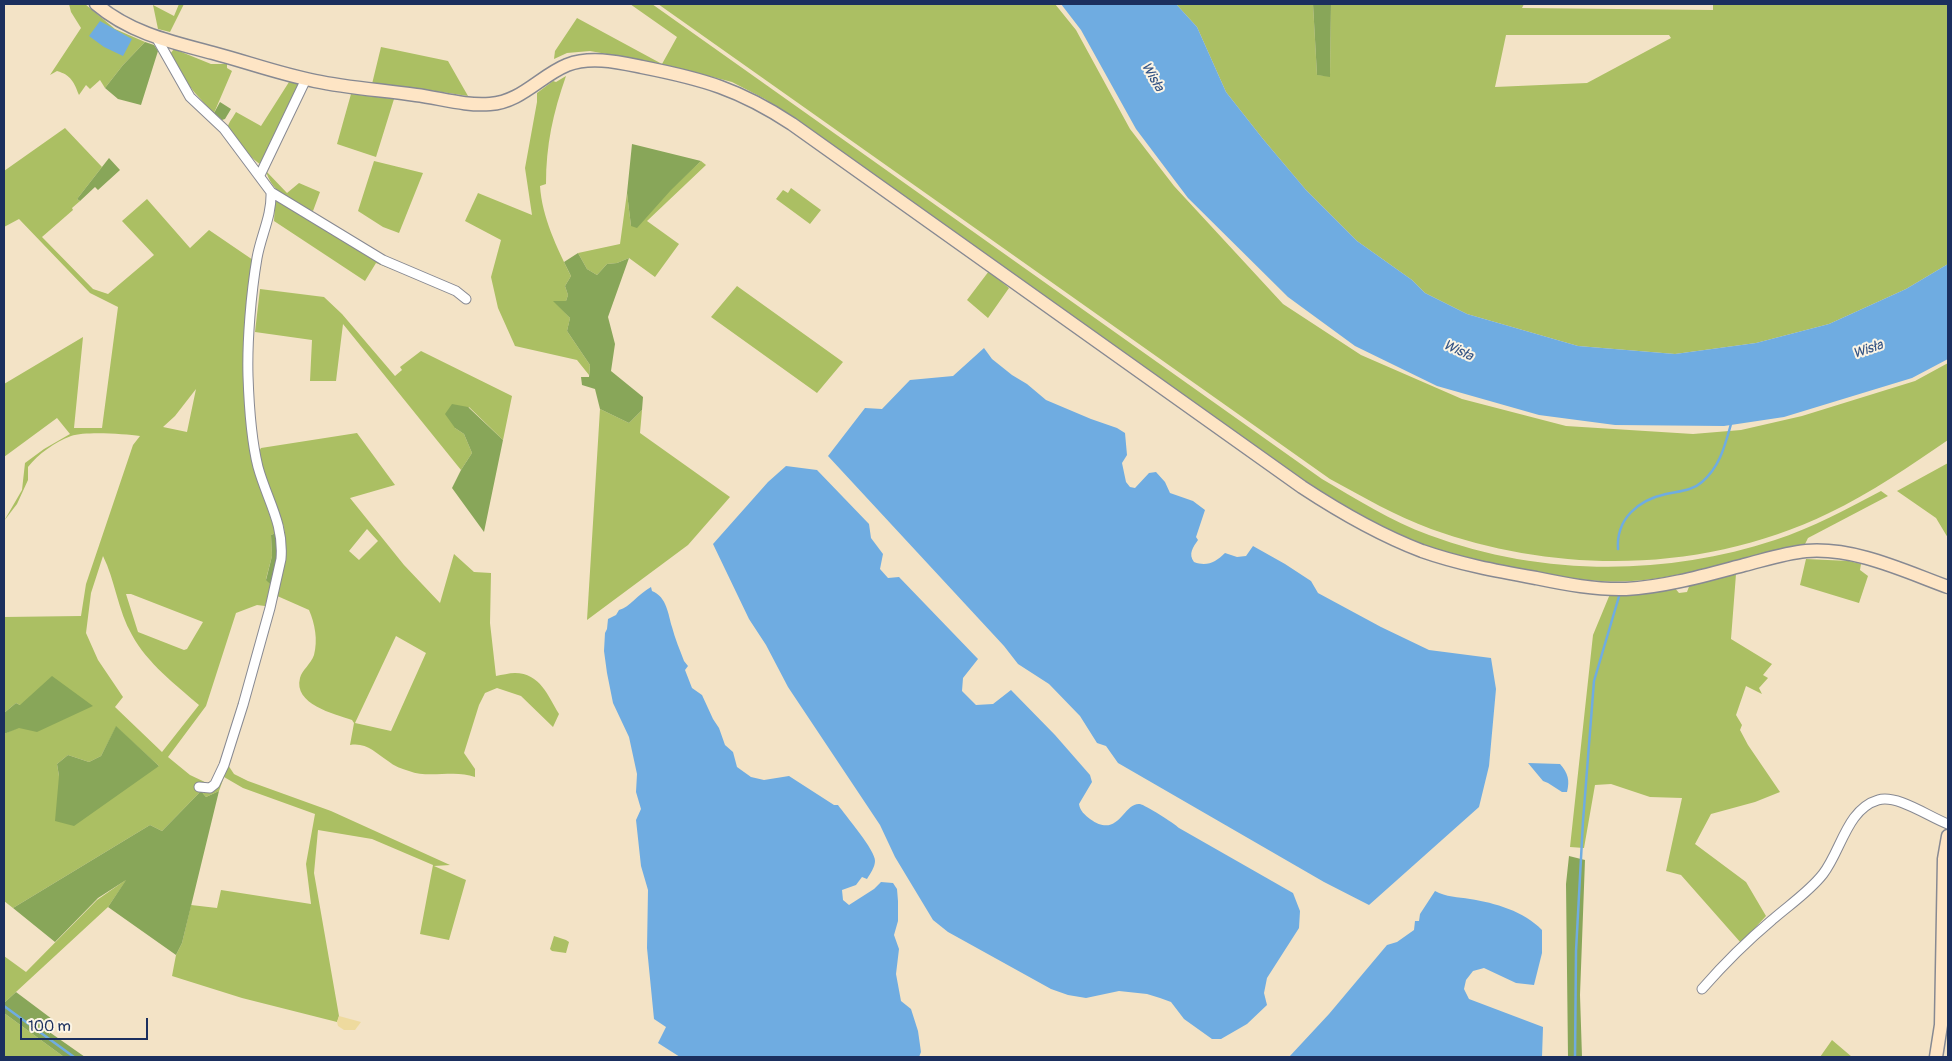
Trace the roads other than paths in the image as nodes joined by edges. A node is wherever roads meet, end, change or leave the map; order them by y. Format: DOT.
graph roads {
  1 [pos="96,4"];
  2 [pos="156,37"];
  3 [pos="306,79"];
  4 [pos="260,175"];
  5 [pos="271,192"];
  6 [pos="466,298"];
  7 [pos="1948,587"];
  8 [pos="199,787"];
  9 [pos="1948,824"];
  10 [pos="1948,836"];
  11 [pos="1702,990"];
  12 [pos="1936,1057"];
  1 -- 2 [label="street"];
  2 -- 3 [label="street"];
  2 -- 4 [label="street"];
  3 -- 4 [label="street"];
  3 -- 7 [label="street"];
  4 -- 5 [label="street"];
  5 -- 6 [label="street"];
  5 -- 8 [label="street"];
  9 -- 11 [label="street"];
  10 -- 12 [label="street"];
}
